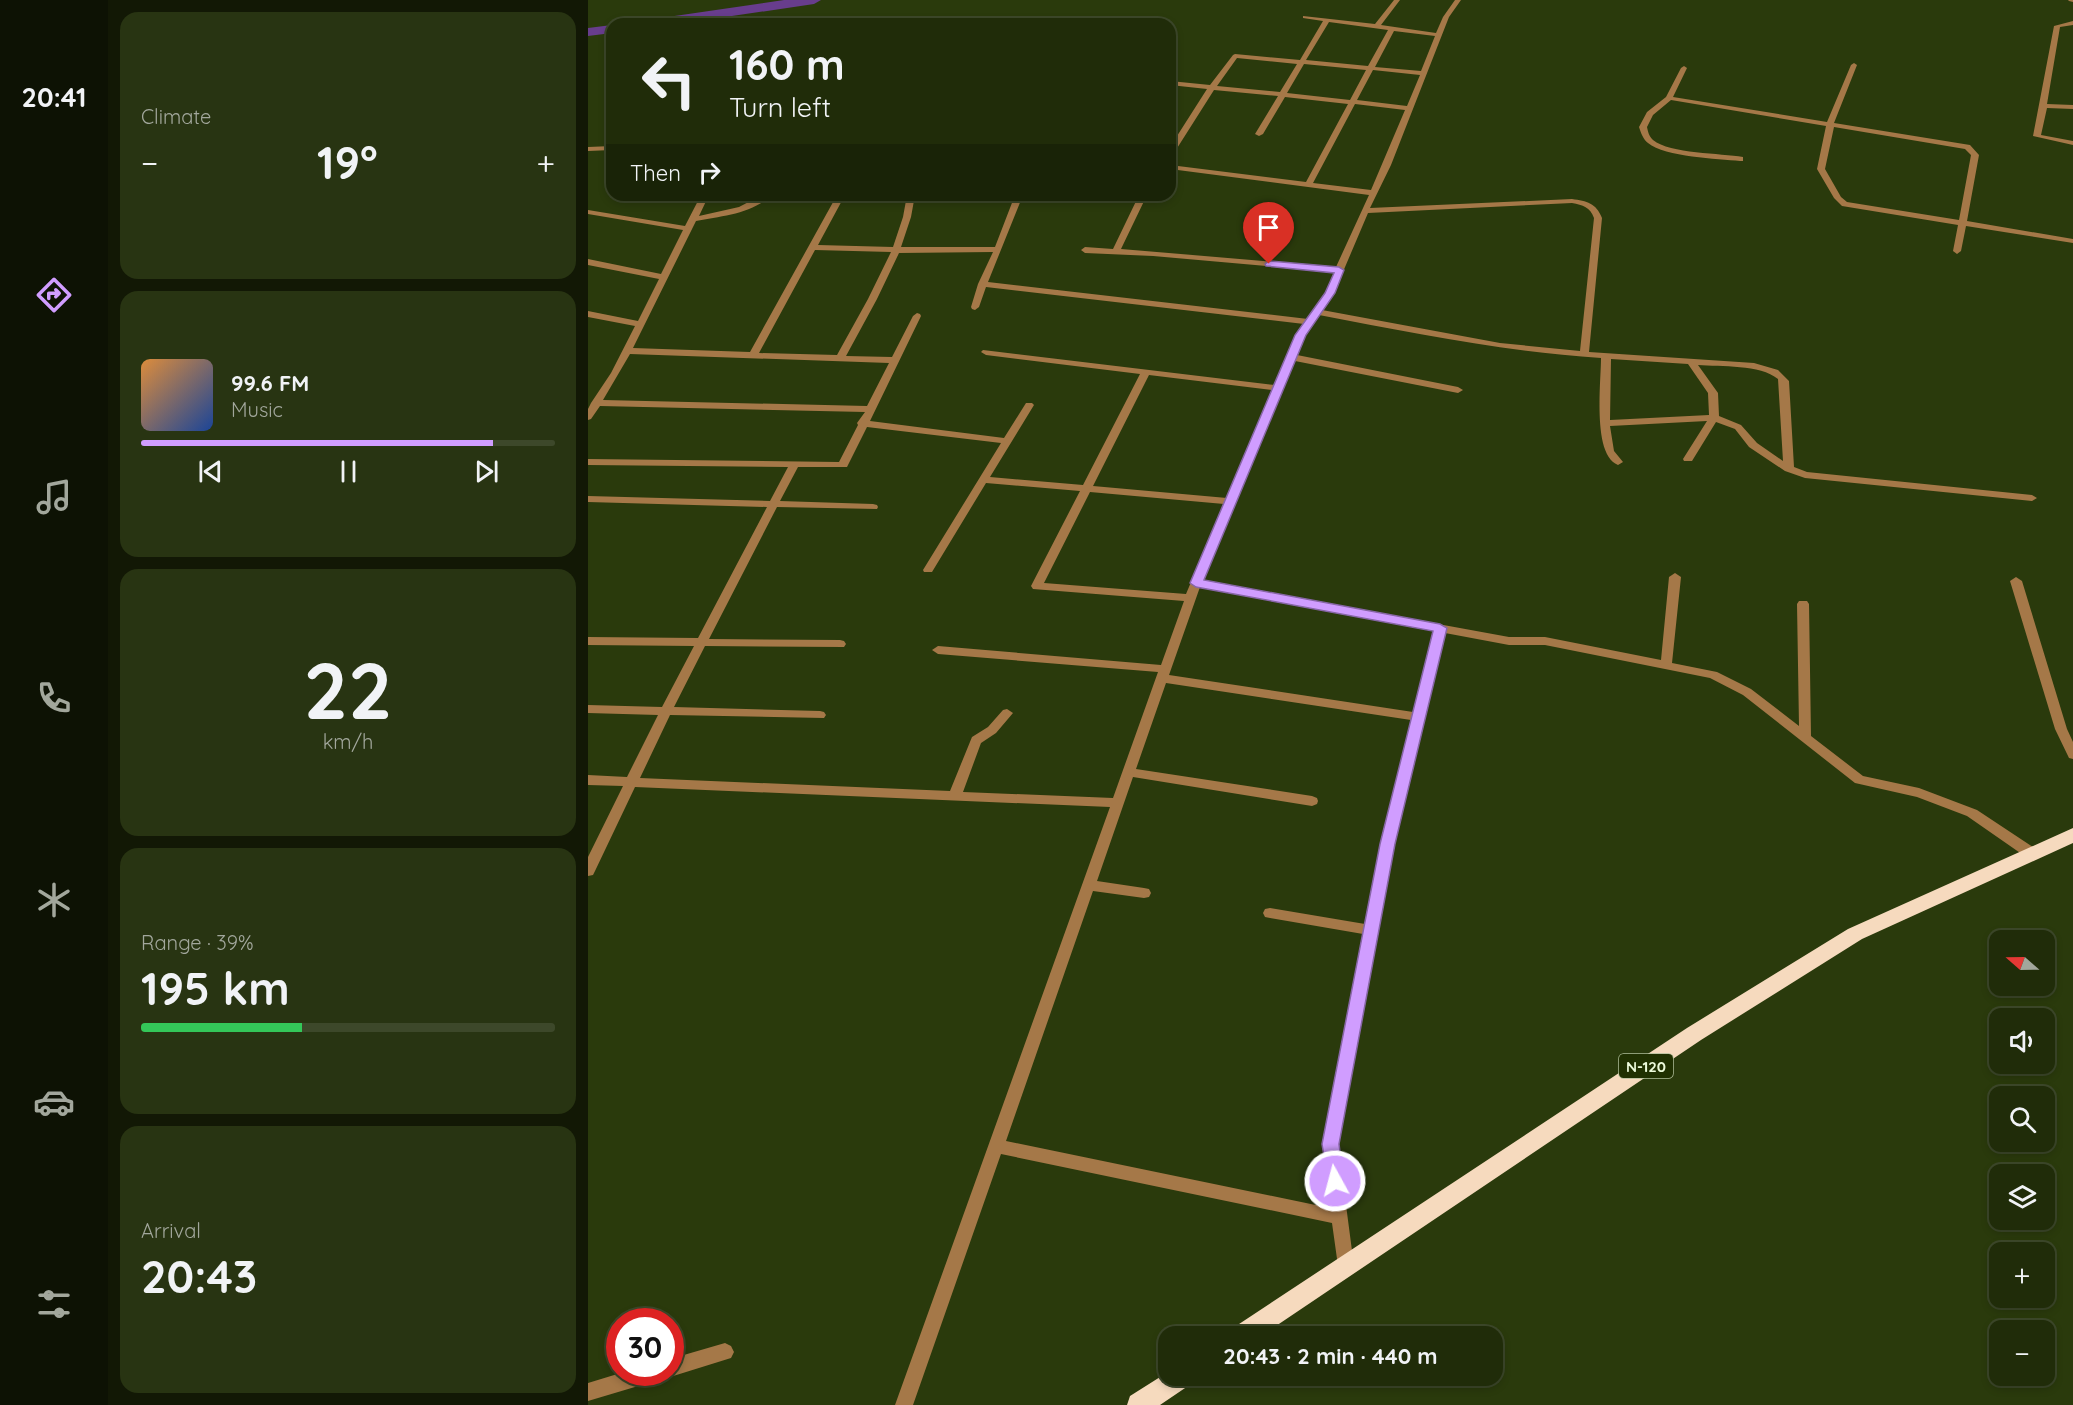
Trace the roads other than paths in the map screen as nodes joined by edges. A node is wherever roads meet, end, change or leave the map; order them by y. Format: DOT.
graph roads {
  1 [pos="1397,0"];
  2 [pos="1458,0"];
  3 [pos="1305,17"];
  4 [pos="1327,20"];
  5 [pos="2073,23"];
  6 [pos="1377,26"];
  7 [pos="1392,28"];
  8 [pos="1439,35"];
  9 [pos="1302,62"];
  10 [pos="1854,65"];
  11 [pos="1371,68"];
  12 [pos="1684,68"];
  13 [pos="1424,73"];
  14 [pos="1176,84"];
  15 [pos="1212,87"];
  16 [pos="1283,95"];
  17 [pos="1670,98"];
  18 [pos="2073,100"];
  19 [pos="1353,102"];
  20 [pos="2045,103"];
  21 [pos="2073,107"];
  22 [pos="1410,108"];
  23 [pos="1830,123"];
  24 [pos="1259,134"];
  25 [pos="2073,143"];
  26 [pos="1176,144"];
  27 [pos="606,148"];
  28 [pos="588,149"];
  29 [pos="1740,159"];
  30 [pos="1176,168"];
  31 [pos="1310,184"];
  32 [pos="1374,193"];
  33 [pos="702,201"];
  34 [pos="759,201"];
  35 [pos="838,201"];
  36 [pos="910,201"];
  37 [pos="1017,201"];
  38 [pos="1140,201"];
  39 [pos="1364,211"];
  40 [pos="588,212"];
  41 [pos="694,219"];
  42 [pos="1964,223"];
  43 [pos="688,229"];
  44 [pos="2073,241"];
  45 [pos="812,247"];
  46 [pos="997,249"];
  47 [pos="898,250"];
  48 [pos="1085,250"];
  49 [pos="1116,251"];
  50 [pos="1957,251"];
  51 [pos="588,262"];
  52 [pos="1339,270"];
  53 [pos="664,277"];
  54 [pos="982,284"];
  55 [pos="975,307"];
  56 [pos="588,314"];
  57 [pos="917,316"];
  58 [pos="1313,317"];
  59 [pos="640,324"];
  60 [pos="627,351"];
  61 [pos="986,352"];
  62 [pos="1584,354"];
  63 [pos="753,355"];
  64 [pos="1606,356"];
  65 [pos="1292,357"];
  66 [pos="840,358"];
  67 [pos="894,360"];
  68 [pos="1691,362"];
  69 [pos="1146,372"];
  70 [pos="1278,388"];
  71 [pos="1458,390"];
  72 [pos="596,404"];
  73 [pos="1029,405"];
  74 [pos="869,409"];
  75 [pos="588,417"];
  76 [pos="1714,418"];
  77 [pos="862,423"];
  78 [pos="1605,423"];
  79 [pos="1007,441"];
  80 [pos="1688,459"];
  81 [pos="588,462"];
  82 [pos="1618,462"];
  83 [pos="794,465"];
  84 [pos="1788,469"];
  85 [pos="983,480"];
  86 [pos="1086,489"];
  87 [pos="2032,498"];
  88 [pos="588,499"];
  89 [pos="1231,501"];
  90 [pos="773,504"];
  91 [pos="873,507"];
  92 [pos="928,570"];
  93 [pos="1675,577"];
  94 [pos="2016,581"];
  95 [pos="1196,583"];
  96 [pos="1190,598"];
  97 [pos="1803,604"];
  98 [pos="1440,628"];
  99 [pos="588,641"];
  100 [pos="702,642"];
  101 [pos="840,644"];
  102 [pos="939,650"];
  103 [pos="1666,665"];
  104 [pos="1164,674"];
  105 [pos="588,709"];
  106 [pos="666,711"];
  107 [pos="1007,713"];
  108 [pos="820,716"];
  109 [pos="1419,717"];
  110 [pos="1805,737"];
  111 [pos="2073,755"];
  112 [pos="1129,772"];
  113 [pos="588,780"];
  114 [pos="632,781"];
  115 [pos="955,795"];
  116 [pos="1312,801"];
  117 [pos="1118,802"];
  118 [pos="2073,835"];
  119 [pos="2031,853"];
  120 [pos="590,864"];
  121 [pos="1089,885"];
  122 [pos="1144,893"];
  123 [pos="1270,913"];
  124 [pos="1371,930"];
  125 [pos="996,1146"];
  126 [pos="1340,1217"];
  127 [pos="1346,1266"];
  128 [pos="1256,1326"];
  129 [pos="725,1352"];
  130 [pos="684,1364"];
  131 [pos="608,1386"];
  132 [pos="1168,1386"];
  133 [pos="588,1392"];
  134 [pos="904,1405"];
  135 [pos="1139,1405"];
  1 -- 6 [label="street"];
  2 -- 8 [label="street"];
  3 -- 4 [label="street"];
  4 -- 6 [label="street"];
  4 -- 9 [label="street"];
  5 -- 20 [label="street"];
  6 -- 7 [label="street"];
  7 -- 8 [label="street"];
  7 -- 11 [label="street"];
  8 -- 13 [label="street"];
  9 -- 11 [label="street"];
  9 -- 15 [label="street"];
  9 -- 16 [label="street"];
  10 -- 23 [label="street"];
  11 -- 13 [label="street"];
  11 -- 19 [label="street"];
  12 -- 17 [label="street"];
  13 -- 22 [label="street"];
  14 -- 15 [label="street"];
  15 -- 16 [label="street"];
  15 -- 26 [label="street"];
  16 -- 19 [label="street"];
  16 -- 24 [label="street"];
  17 -- 23 [label="street"];
  17 -- 29 [label="street"];
  18 -- 20 [label="street"];
  19 -- 22 [label="street"];
  19 -- 31 [label="street"];
  20 -- 21 [label="street"];
  20 -- 25 [label="street"];
  22 -- 32 [label="street"];
  23 -- 42 [label="street"];
  23 -- 42 [label="street"];
  27 -- 28 [label="street"];
  30 -- 31 [label="street"];
  31 -- 32 [label="street"];
  32 -- 39 [label="street"];
  33 -- 41 [label="street"];
  34 -- 41 [label="street"];
  35 -- 45 [label="street"];
  36 -- 47 [label="street"];
  37 -- 46 [label="street"];
  38 -- 49 [label="street"];
  39 -- 52 [label="street"];
  39 -- 62 [label="street"];
  40 -- 43 [label="street"];
  41 -- 43 [label="street"];
  42 -- 44 [label="street"];
  42 -- 50 [label="street"];
  43 -- 53 [label="street"];
  45 -- 47 [label="street"];
  45 -- 63 [label="street"];
  46 -- 47 [label="street"];
  46 -- 54 [label="street"];
  47 -- 66 [label="street"];
  48 -- 49 [label="street"];
  49 -- 52 [label="street"];
  51 -- 53 [label="street"];
  52 -- 58 [label="street"];
  53 -- 59 [label="street"];
  54 -- 55 [label="street"];
  54 -- 58 [label="street"];
  56 -- 59 [label="street"];
  57 -- 67 [label="street"];
  58 -- 62 [label="street"];
  58 -- 65 [label="street"];
  59 -- 60 [label="street"];
  60 -- 63 [label="street"];
  60 -- 72 [label="street"];
  61 -- 69 [label="street"];
  62 -- 64 [label="street"];
  63 -- 66 [label="street"];
  64 -- 68 [label="street"];
  64 -- 78 [label="street"];
  65 -- 70 [label="street"];
  65 -- 71 [label="street"];
  66 -- 67 [label="street"];
  67 -- 74 [label="street"];
  68 -- 76 [label="street"];
  68 -- 84 [label="street"];
  69 -- 70 [label="street"];
  69 -- 86 [label="street"];
  70 -- 89 [label="street"];
  72 -- 74 [label="street"];
  72 -- 75 [label="street"];
  73 -- 79 [label="street"];
  74 -- 77 [label="street"];
  76 -- 78 [label="street"];
  76 -- 80 [label="street"];
  76 -- 84 [label="street"];
  77 -- 79 [label="street"];
  77 -- 83 [label="street"];
  78 -- 82 [label="street"];
  79 -- 85 [label="street"];
  81 -- 83 [label="street"];
  83 -- 90 [label="street"];
  84 -- 87 [label="street"];
  85 -- 86 [label="street"];
  85 -- 92 [label="street"];
  86 -- 89 [label="street"];
  86 -- 96 [label="street"];
  88 -- 90 [label="street"];
  89 -- 95 [label="street"];
  90 -- 91 [label="street"];
  90 -- 100 [label="street"];
  93 -- 103 [label="street"];
  94 -- 111 [label="street"];
  95 -- 96 [label="street"];
  95 -- 98 [label="street"];
  96 -- 104 [label="street"];
  97 -- 110 [label="street"];
  98 -- 103 [label="street"];
  98 -- 109 [label="street"];
  99 -- 100 [label="street"];
  100 -- 101 [label="street"];
  100 -- 106 [label="street"];
  102 -- 104 [label="street"];
  103 -- 110 [label="street"];
  104 -- 109 [label="street"];
  104 -- 112 [label="street"];
  105 -- 106 [label="street"];
  106 -- 108 [label="street"];
  106 -- 114 [label="street"];
  107 -- 115 [label="street"];
  109 -- 124 [label="street"];
  110 -- 119 [label="street"];
  112 -- 116 [label="street"];
  112 -- 117 [label="street"];
  113 -- 114 [label="street"];
  114 -- 115 [label="street"];
  114 -- 120 [label="street"];
  115 -- 117 [label="street"];
  117 -- 121 [label="street"];
  118 -- 119 [label="highway, N-120"];
  119 -- 127 [label="highway, N-120"];
  121 -- 122 [label="street"];
  121 -- 125 [label="street"];
  123 -- 124 [label="street"];
  124 -- 126 [label="street"];
  125 -- 126 [label="street"];
  125 -- 134 [label="street"];
  126 -- 127 [label="street"];
  127 -- 128 [label="highway, N-120"];
  129 -- 130 [label="street"];
  131 -- 133 [label="street"];
  132 -- 135 [label="highway"];
}
